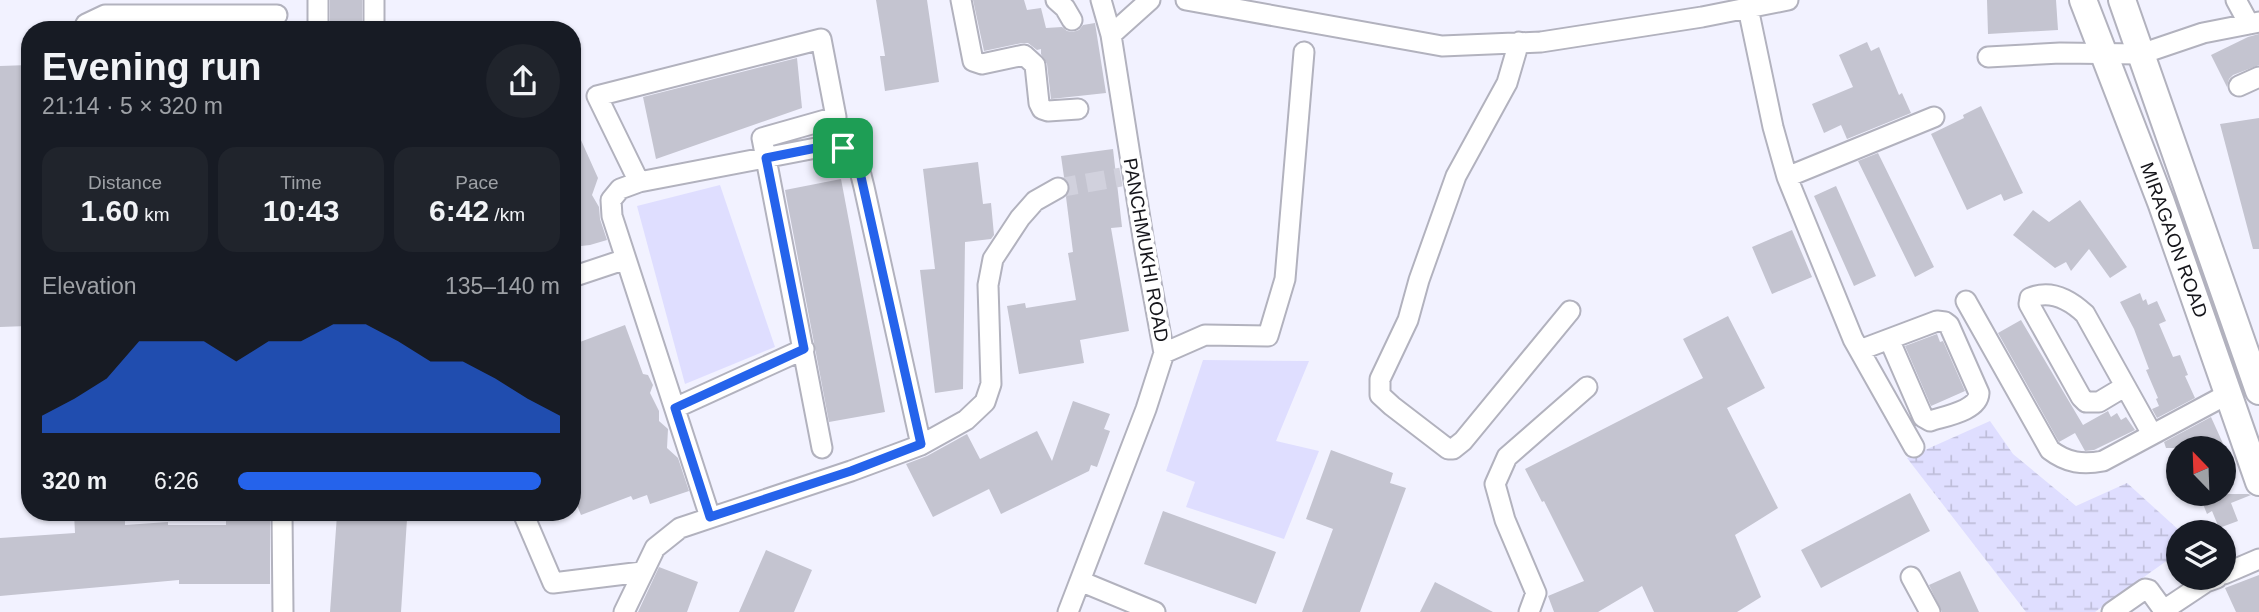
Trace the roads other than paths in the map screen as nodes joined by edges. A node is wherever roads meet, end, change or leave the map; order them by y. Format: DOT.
graph roads {
  1 [pos="318,0"];
  2 [pos="374,0"];
  3 [pos="961,0"];
  4 [pos="1101,0"];
  5 [pos="1150,0"];
  6 [pos="1186,0"];
  7 [pos="1788,0"];
  8 [pos="2083,0"];
  9 [pos="2122,0"];
  10 [pos="2236,0"];
  11 [pos="1060,1"];
  12 [pos="1748,8"];
  13 [pos="277,15"];
  14 [pos="1072,20"];
  15 [pos="92,21"];
  16 [pos="318,21"];
  17 [pos="374,21"];
  18 [pos="2254,23"];
  19 [pos="1111,35"];
  20 [pos="1519,43"];
  21 [pos="1304,52"];
  22 [pos="2105,54"];
  23 [pos="2141,54"];
  24 [pos="1988,57"];
  25 [pos="2259,77"];
  26 [pos="2239,86"];
  27 [pos="1078,108"];
  28 [pos="1934,117"];
  29 [pos="766,158"];
  30 [pos="1787,177"];
  31 [pos="639,182"];
  32 [pos="1058,188"];
  33 [pos="626,259"];
  34 [pos="581,274"];
  35 [pos="1966,301"];
  36 [pos="1570,311"];
  37 [pos="1889,339"];
  38 [pos="804,349"];
  39 [pos="1860,350"];
  40 [pos="1164,353"];
  41 [pos="1587,387"];
  42 [pos="2124,387"];
  43 [pos="2259,391"];
  44 [pos="2228,394"];
  45 [pos="675,408"];
  46 [pos="2152,435"];
  47 [pos="921,444"];
  48 [pos="1914,447"];
  49 [pos="822,449"];
  50 [pos="2259,482"];
  51 [pos="710,517"];
  52 [pos="282,521"];
  53 [pos="526,521"];
  54 [pos="2259,559"];
  55 [pos="2236,570"];
  56 [pos="642,572"];
  57 [pos="1911,577"];
  58 [pos="1080,581"];
  59 [pos="2195,590"];
  60 [pos="2165,611"];
  61 [pos="283,612"];
  62 [pos="624,612"];
  63 [pos="1068,612"];
  64 [pos="1155,612"];
  65 [pos="1529,612"];
  66 [pos="1930,612"];
  67 [pos="2112,612"];
  1 -- 16 [label="street"];
  2 -- 17 [label="street"];
  3 -- 27 [label="street"];
  4 -- 19 [label="street, PANCHMUKHI ROAD"];
  5 -- 19 [label="street"];
  6 -- 20 [label="street"];
  7 -- 12 [label="street"];
  8 -- 22 [label="main road, MIRAGAON ROAD"];
  9 -- 23 [label="main road, MIRAGAON ROAD"];
  10 -- 18 [label="street"];
  11 -- 14 [label="street"];
  12 -- 20 [label="street"];
  12 -- 30 [label="street"];
  13 -- 15 [label="street"];
  18 -- 23 [label="street"];
  19 -- 40 [label="street, PANCHMUKHI ROAD"];
  20 -- 36 [label="street"];
  21 -- 40 [label="street"];
  22 -- 23 [label="street"];
  22 -- 24 [label="street"];
  22 -- 44 [label="main road, MIRAGAON ROAD"];
  23 -- 43 [label="main road, MIRAGAON ROAD"];
  25 -- 26 [label="street"];
  28 -- 30 [label="street"];
  29 -- 31 [label="street"];
  29 -- 31 [label="street"];
  29 -- 38 [label="street"];
  29 -- 47 [label="street"];
  30 -- 39 [label="street"];
  31 -- 33 [label="street"];
  32 -- 47 [label="street"];
  33 -- 34 [label="street"];
  33 -- 45 [label="street"];
  35 -- 46 [label="street"];
  37 -- 37 [label="street"];
  37 -- 39 [label="street"];
  38 -- 45 [label="street"];
  38 -- 49 [label="street"];
  39 -- 48 [label="street"];
  40 -- 58 [label="street, PANCHMUKHI ROAD"];
  41 -- 65 [label="street"];
  42 -- 42 [label="street"];
  42 -- 46 [label="street"];
  44 -- 46 [label="street"];
  44 -- 50 [label="main road, MIRAGAON ROAD"];
  45 -- 51 [label="street"];
  47 -- 51 [label="street"];
  51 -- 56 [label="street"];
  52 -- 61 [label="street"];
  53 -- 56 [label="street"];
  54 -- 55 [label="street"];
  56 -- 62 [label="street"];
  57 -- 66 [label="street"];
  58 -- 63 [label="street, PANCHMUKHI ROAD"];
  58 -- 64 [label="street"];
  59 -- 60 [label="street"];
  60 -- 67 [label="street"];
}
